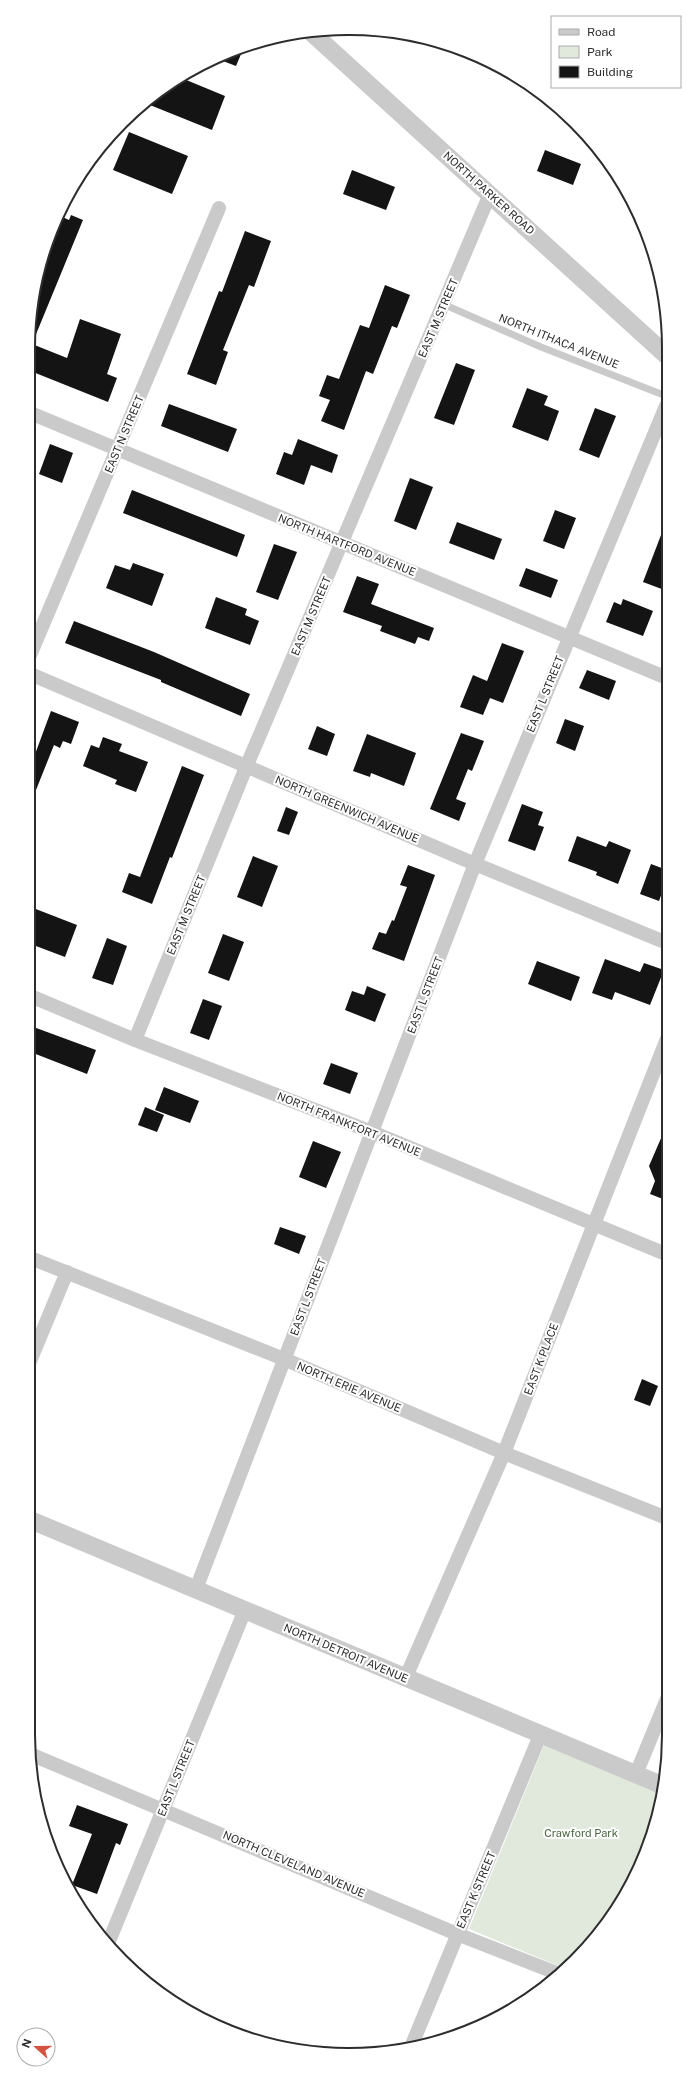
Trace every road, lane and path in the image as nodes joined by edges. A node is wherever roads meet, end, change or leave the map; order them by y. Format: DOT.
graph roads {
  1 [pos="317,37"];
  2 [pos="490,194"];
  3 [pos="219,208"];
  4 [pos="444,304"];
  5 [pos="662,351"];
  6 [pos="662,394"];
  7 [pos="35,415"];
  8 [pos="662,415"];
  9 [pos="118,450"];
  10 [pos="342,543"];
  11 [pos="569,636"];
  12 [pos="35,644"];
  13 [pos="35,676"];
  14 [pos="662,676"];
  15 [pos="247,765"];
  16 [pos="475,864"];
  17 [pos="662,941"];
  18 [pos="35,998"];
  19 [pos="135,1040"];
  20 [pos="662,1051"];
  21 [pos="372,1132"];
  22 [pos="594,1225"];
  23 [pos="662,1253"];
  24 [pos="35,1260"];
  25 [pos="67,1272"];
  26 [pos="35,1349"];
  27 [pos="284,1359"];
  28 [pos="504,1453"];
  29 [pos="662,1516"];
  30 [pos="35,1522"];
  31 [pos="196,1589"];
  32 [pos="245,1610"];
  33 [pos="405,1679"];
  34 [pos="662,1711"];
  35 [pos="541,1733"];
  36 [pos="36,1757"];
  37 [pos="636,1774"];
  38 [pos="658,1783"];
  39 [pos="164,1809"];
  40 [pos="457,1934"];
  41 [pos="111,1939"];
  42 [pos="553,1972"];
  43 [pos="413,2041"];
  1 -- 2 [label="street, NORTH PARKER ROAD"];
  2 -- 4 [label="street, EAST M STREET"];
  2 -- 5 [label="street, NORTH PARKER ROAD"];
  3 -- 9 [label="street, EAST N STREET"];
  4 -- 6 [label="lane, NORTH ITHACA AVENUE"];
  4 -- 10 [label="street, EAST M STREET"];
  7 -- 9 [label="street, NORTH HARTFORD AVENUE"];
  8 -- 11 [label="street, EAST L STREET"];
  9 -- 10 [label="street, NORTH HARTFORD AVENUE"];
  9 -- 12 [label="street, EAST N STREET"];
  10 -- 11 [label="street, NORTH HARTFORD AVENUE"];
  10 -- 15 [label="street, EAST M STREET"];
  11 -- 14 [label="street, NORTH HARTFORD AVENUE"];
  11 -- 16 [label="street, EAST L STREET"];
  13 -- 15 [label="street, NORTH GREENWICH AVENUE"];
  15 -- 16 [label="street, NORTH GREENWICH AVENUE"];
  15 -- 19 [label="street, EAST M STREET"];
  16 -- 17 [label="street, NORTH GREENWICH AVENUE"];
  16 -- 21 [label="street, EAST L STREET"];
  18 -- 19 [label="street, NORTH FRANKFORT AVENUE"];
  19 -- 21 [label="street, NORTH FRANKFORT AVENUE"];
  20 -- 22 [label="street, EAST K PLACE"];
  21 -- 22 [label="street, NORTH FRANKFORT AVENUE"];
  21 -- 27 [label="street, EAST L STREET"];
  22 -- 23 [label="street, NORTH FRANKFORT AVENUE"];
  22 -- 28 [label="street, EAST K PLACE"];
  24 -- 25 [label="street, NORTH ERIE AVENUE"];
  25 -- 26 [label="street"];
  25 -- 27 [label="street, NORTH ERIE AVENUE"];
  27 -- 28 [label="street, NORTH ERIE AVENUE"];
  27 -- 31 [label="street, EAST L STREET"];
  28 -- 29 [label="street, NORTH ERIE AVENUE"];
  28 -- 33 [label="street, EAST K PLACE"];
  30 -- 31 [label="street, NORTH DETROIT AVENUE"];
  31 -- 32 [label="street, NORTH DETROIT AVENUE"];
  32 -- 33 [label="street, NORTH DETROIT AVENUE"];
  32 -- 39 [label="street, EAST L STREET"];
  33 -- 35 [label="street, NORTH DETROIT AVENUE"];
  34 -- 37 [label="street"];
  35 -- 37 [label="street, NORTH DETROIT AVENUE"];
  35 -- 40 [label="street, EAST K STREET"];
  36 -- 39 [label="street, NORTH CLEVELAND AVENUE"];
  37 -- 38 [label="street, NORTH DETROIT AVENUE"];
  39 -- 40 [label="street, NORTH CLEVELAND AVENUE"];
  39 -- 41 [label="street, EAST L STREET"];
  40 -- 42 [label="street, NORTH CLEVELAND AVENUE"];
  40 -- 43 [label="street, EAST K STREET"];
}
